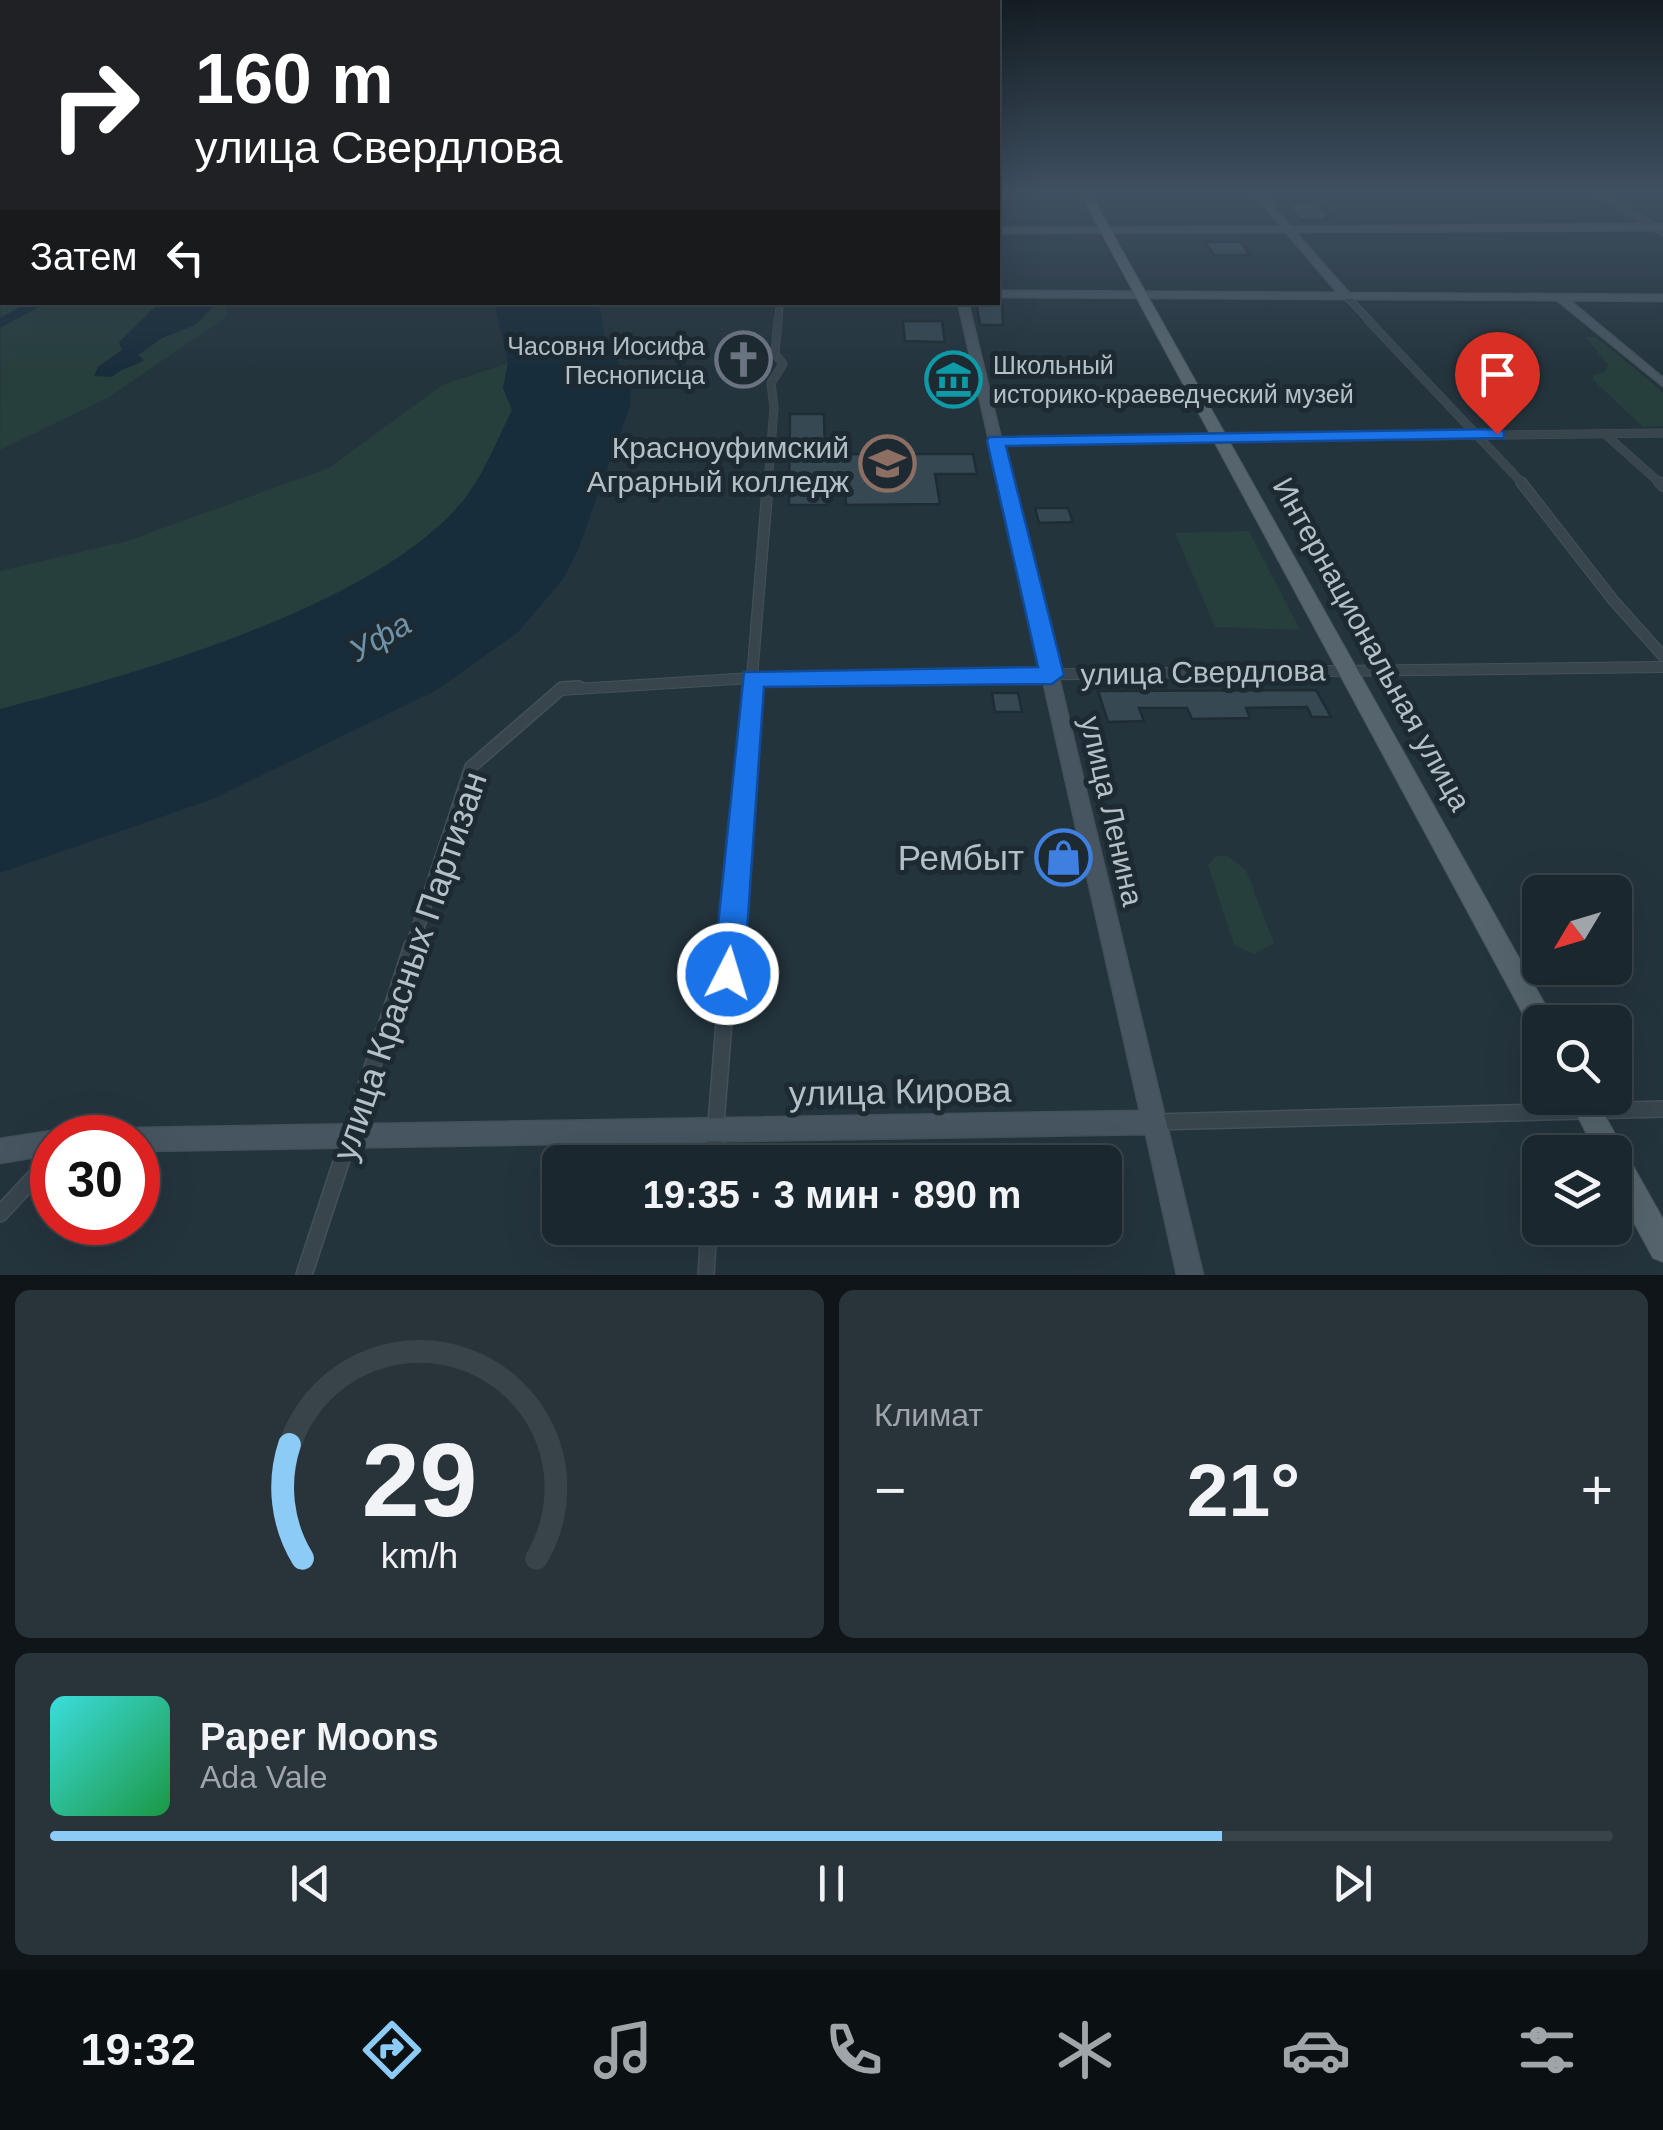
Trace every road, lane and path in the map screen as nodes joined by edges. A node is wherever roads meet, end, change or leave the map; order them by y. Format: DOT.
graph roads {
  1 [pos="1118,252"];
  2 [pos="1309,252"];
  3 [pos="1000,294"];
  4 [pos="1142,296"];
  5 [pos="1346,296"];
  6 [pos="1559,298"];
  7 [pos="1663,298"];
  8 [pos="780,305"];
  9 [pos="964,305"];
  10 [pos="1663,383"];
  11 [pos="1663,433"];
  12 [pos="1474,434"];
  13 [pos="1605,434"];
  14 [pos="1222,440"];
  15 [pos="996,441"];
  16 [pos="1663,486"];
  17 [pos="1663,656"];
  18 [pos="1663,668"];
  19 [pos="1350,670"];
  20 [pos="1052,675"];
  21 [pos="752,678"];
  22 [pos="562,688"];
  23 [pos="1531,1005"];
  24 [pos="1522,1107"];
  25 [pos="1632,1108"];
  26 [pos="1663,1110"];
  27 [pos="1154,1122"];
  28 [pos="716,1129"];
  29 [pos="348,1133"];
  30 [pos="160,1139"];
  31 [pos="715,1145"];
  32 [pos="30,1146"];
  33 [pos="0,1151"];
  34 [pos="30,1182"];
  35 [pos="1632,1191"];
  36 [pos="0,1214"];
  37 [pos="708,1245"];
  38 [pos="1663,1248"];
  39 [pos="304,1275"];
  40 [pos="706,1275"];
  41 [pos="1190,1275"];
  1 -- 4 [label="main road, Интернациональная улица"];
  2 -- 5 [label="main road"];
  3 -- 4 [label="main road"];
  4 -- 5 [label="main road"];
  4 -- 14 [label="main road, Интернациональная улица"];
  5 -- 6 [label="main road"];
  5 -- 12 [label="street"];
  6 -- 7 [label="main road"];
  6 -- 10 [label="main road"];
  8 -- 21 [label="street"];
  9 -- 15 [label="main road, улица Ленина"];
  11 -- 13 [label="street"];
  12 -- 13 [label="street"];
  12 -- 14 [label="street"];
  12 -- 17 [label="street"];
  13 -- 16 [label="street"];
  14 -- 15 [label="street"];
  14 -- 19 [label="main road, Интернациональная улица"];
  15 -- 20 [label="main road, улица Ленина"];
  18 -- 19 [label="street, улица Свердлова"];
  19 -- 20 [label="street, улица Свердлова"];
  19 -- 23 [label="main road, Интернациональная улица"];
  20 -- 21 [label="street, улица Свердлова"];
  20 -- 27 [label="main road, улица Ленина"];
  21 -- 22 [label="street, улица Свердлова"];
  21 -- 28 [label="street"];
  22 -- 29 [label="street, улица Красных Партизан"];
  24 -- 27 [label="street, улица Кирова"];
  25 -- 26 [label="street, улица Кирова"];
  27 -- 28 [label="main road, улица Кирова"];
  27 -- 41 [label="main road, улица Ленина"];
  28 -- 29 [label="main road, улица Кирова"];
  28 -- 31 [label="street"];
  29 -- 30 [label="main road, улица Кирова"];
  29 -- 39 [label="street, улица Красных Партизан"];
  32 -- 33 [label="main road"];
  34 -- 36 [label="street"];
  35 -- 38 [label="main road"];
  37 -- 40 [label="street"];
}
